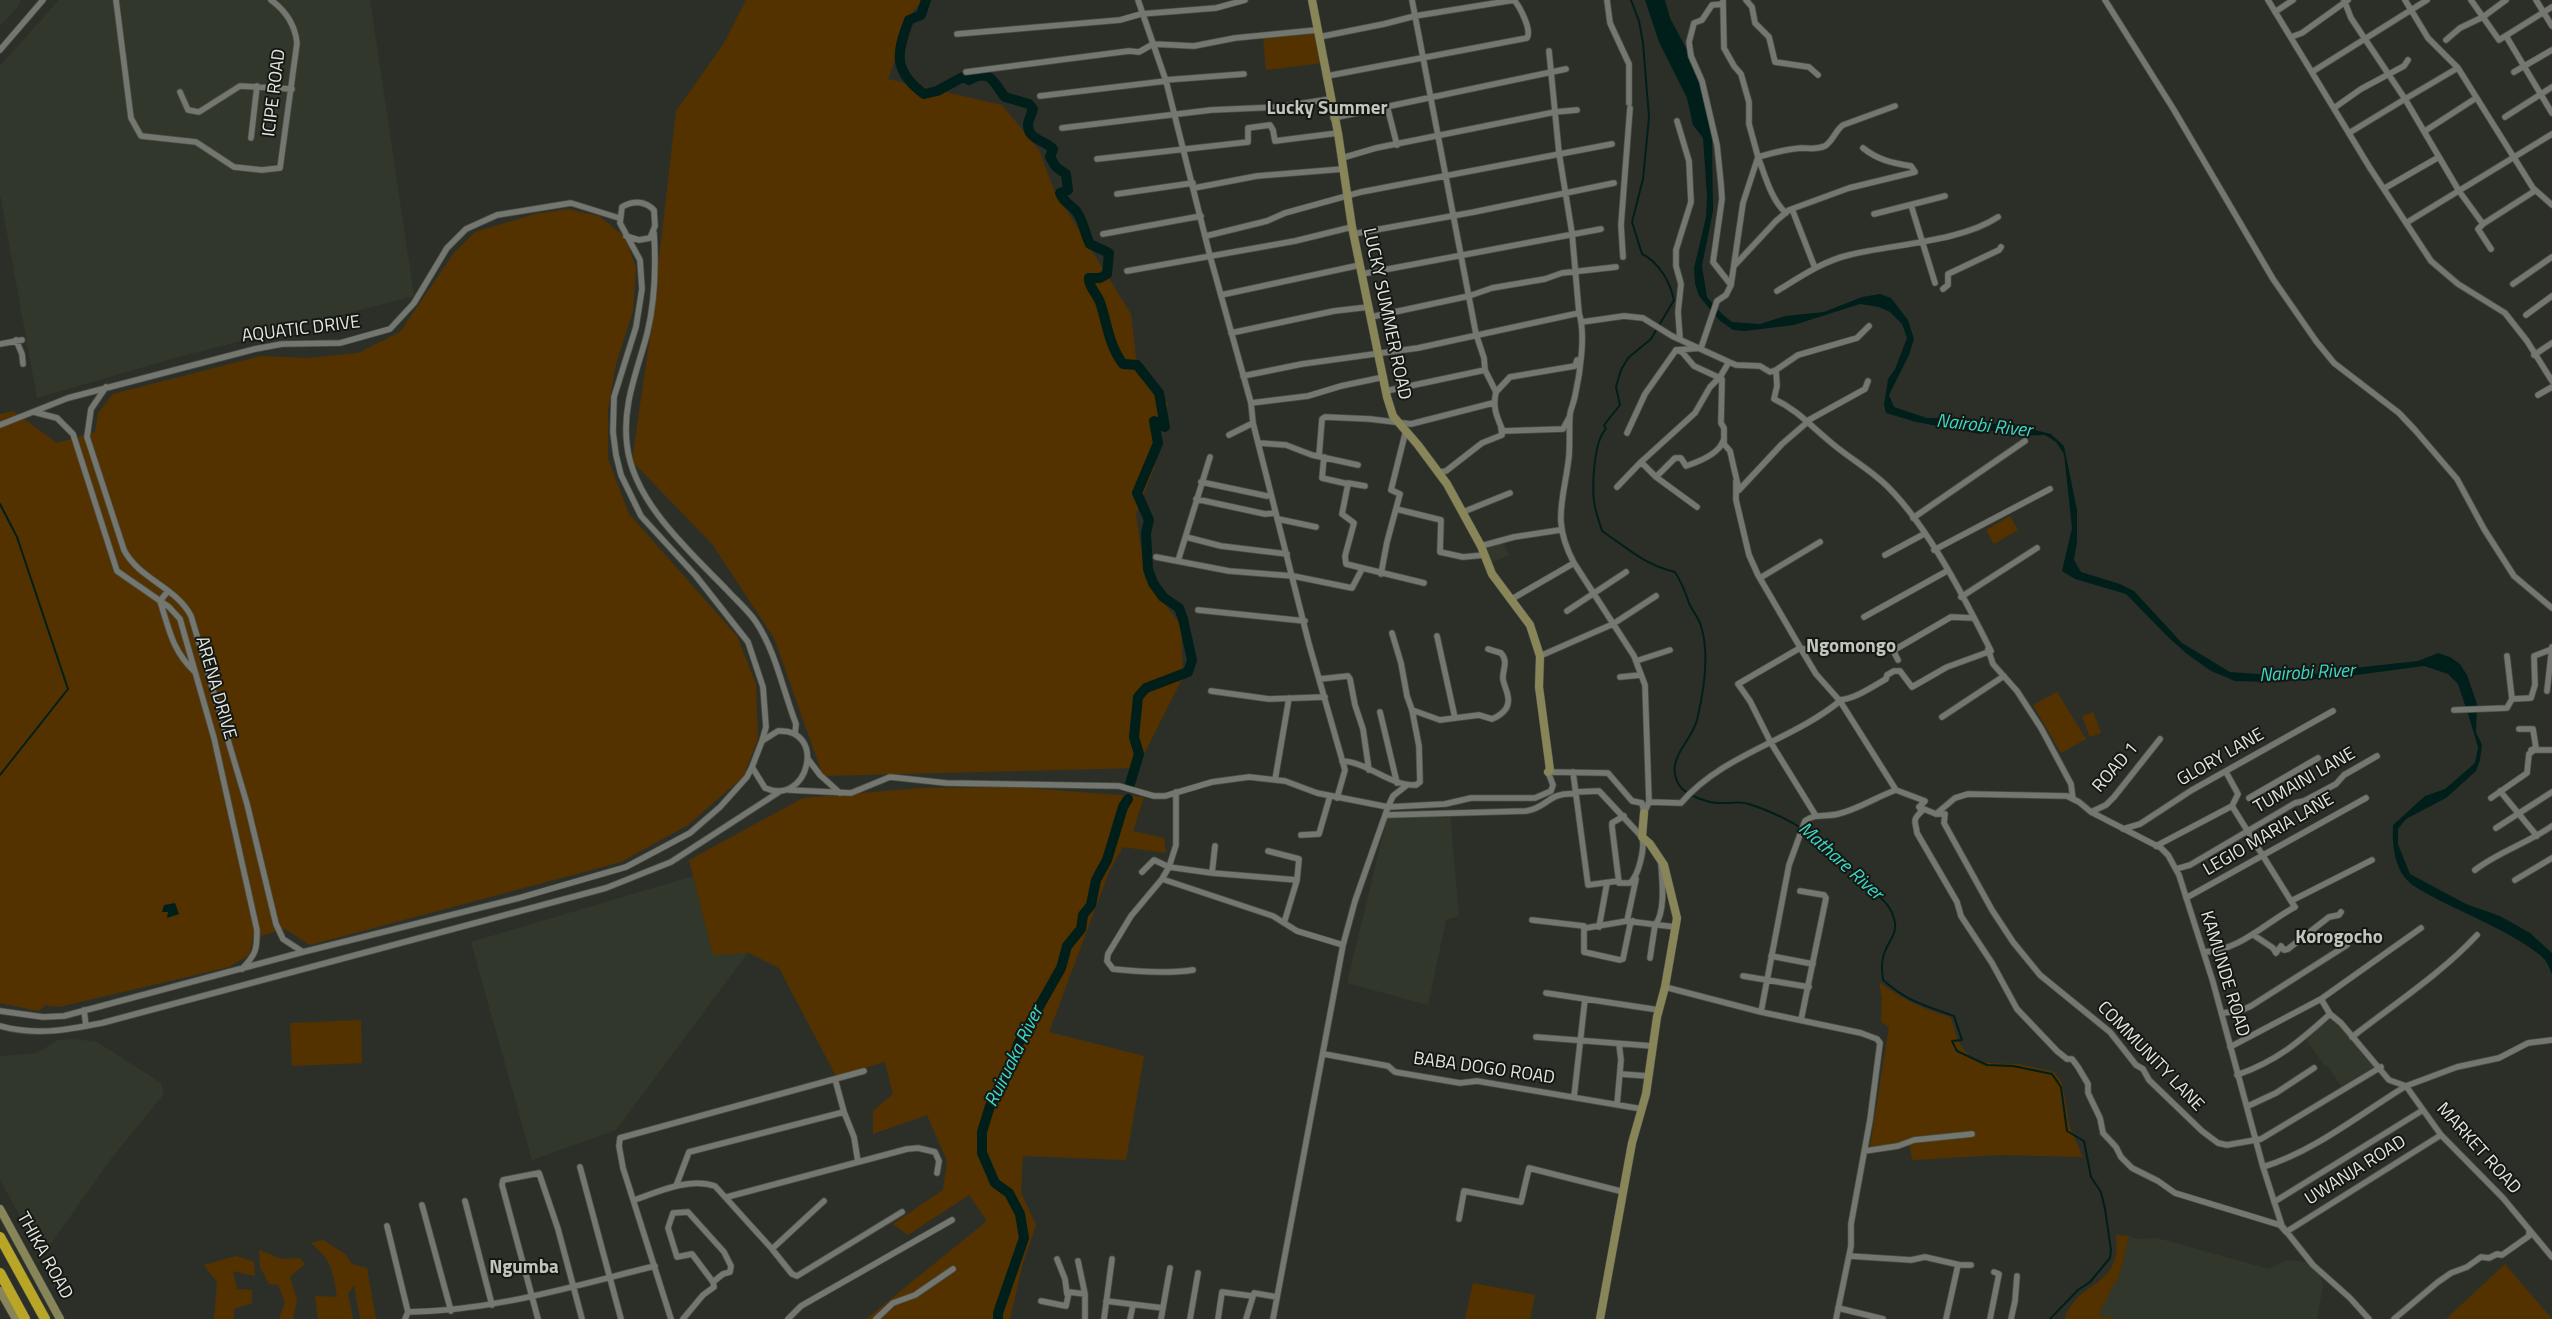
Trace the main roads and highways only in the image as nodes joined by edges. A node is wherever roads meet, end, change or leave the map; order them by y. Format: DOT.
graph roads {
  1 [pos="0,1236"];
  2 [pos="0,1273"];
  3 [pos="25,1319"];
  4 [pos="45,1319"];
  1 -- 4 [label="highway, THIKA ROAD"];
  2 -- 3 [label="highway"];
}
